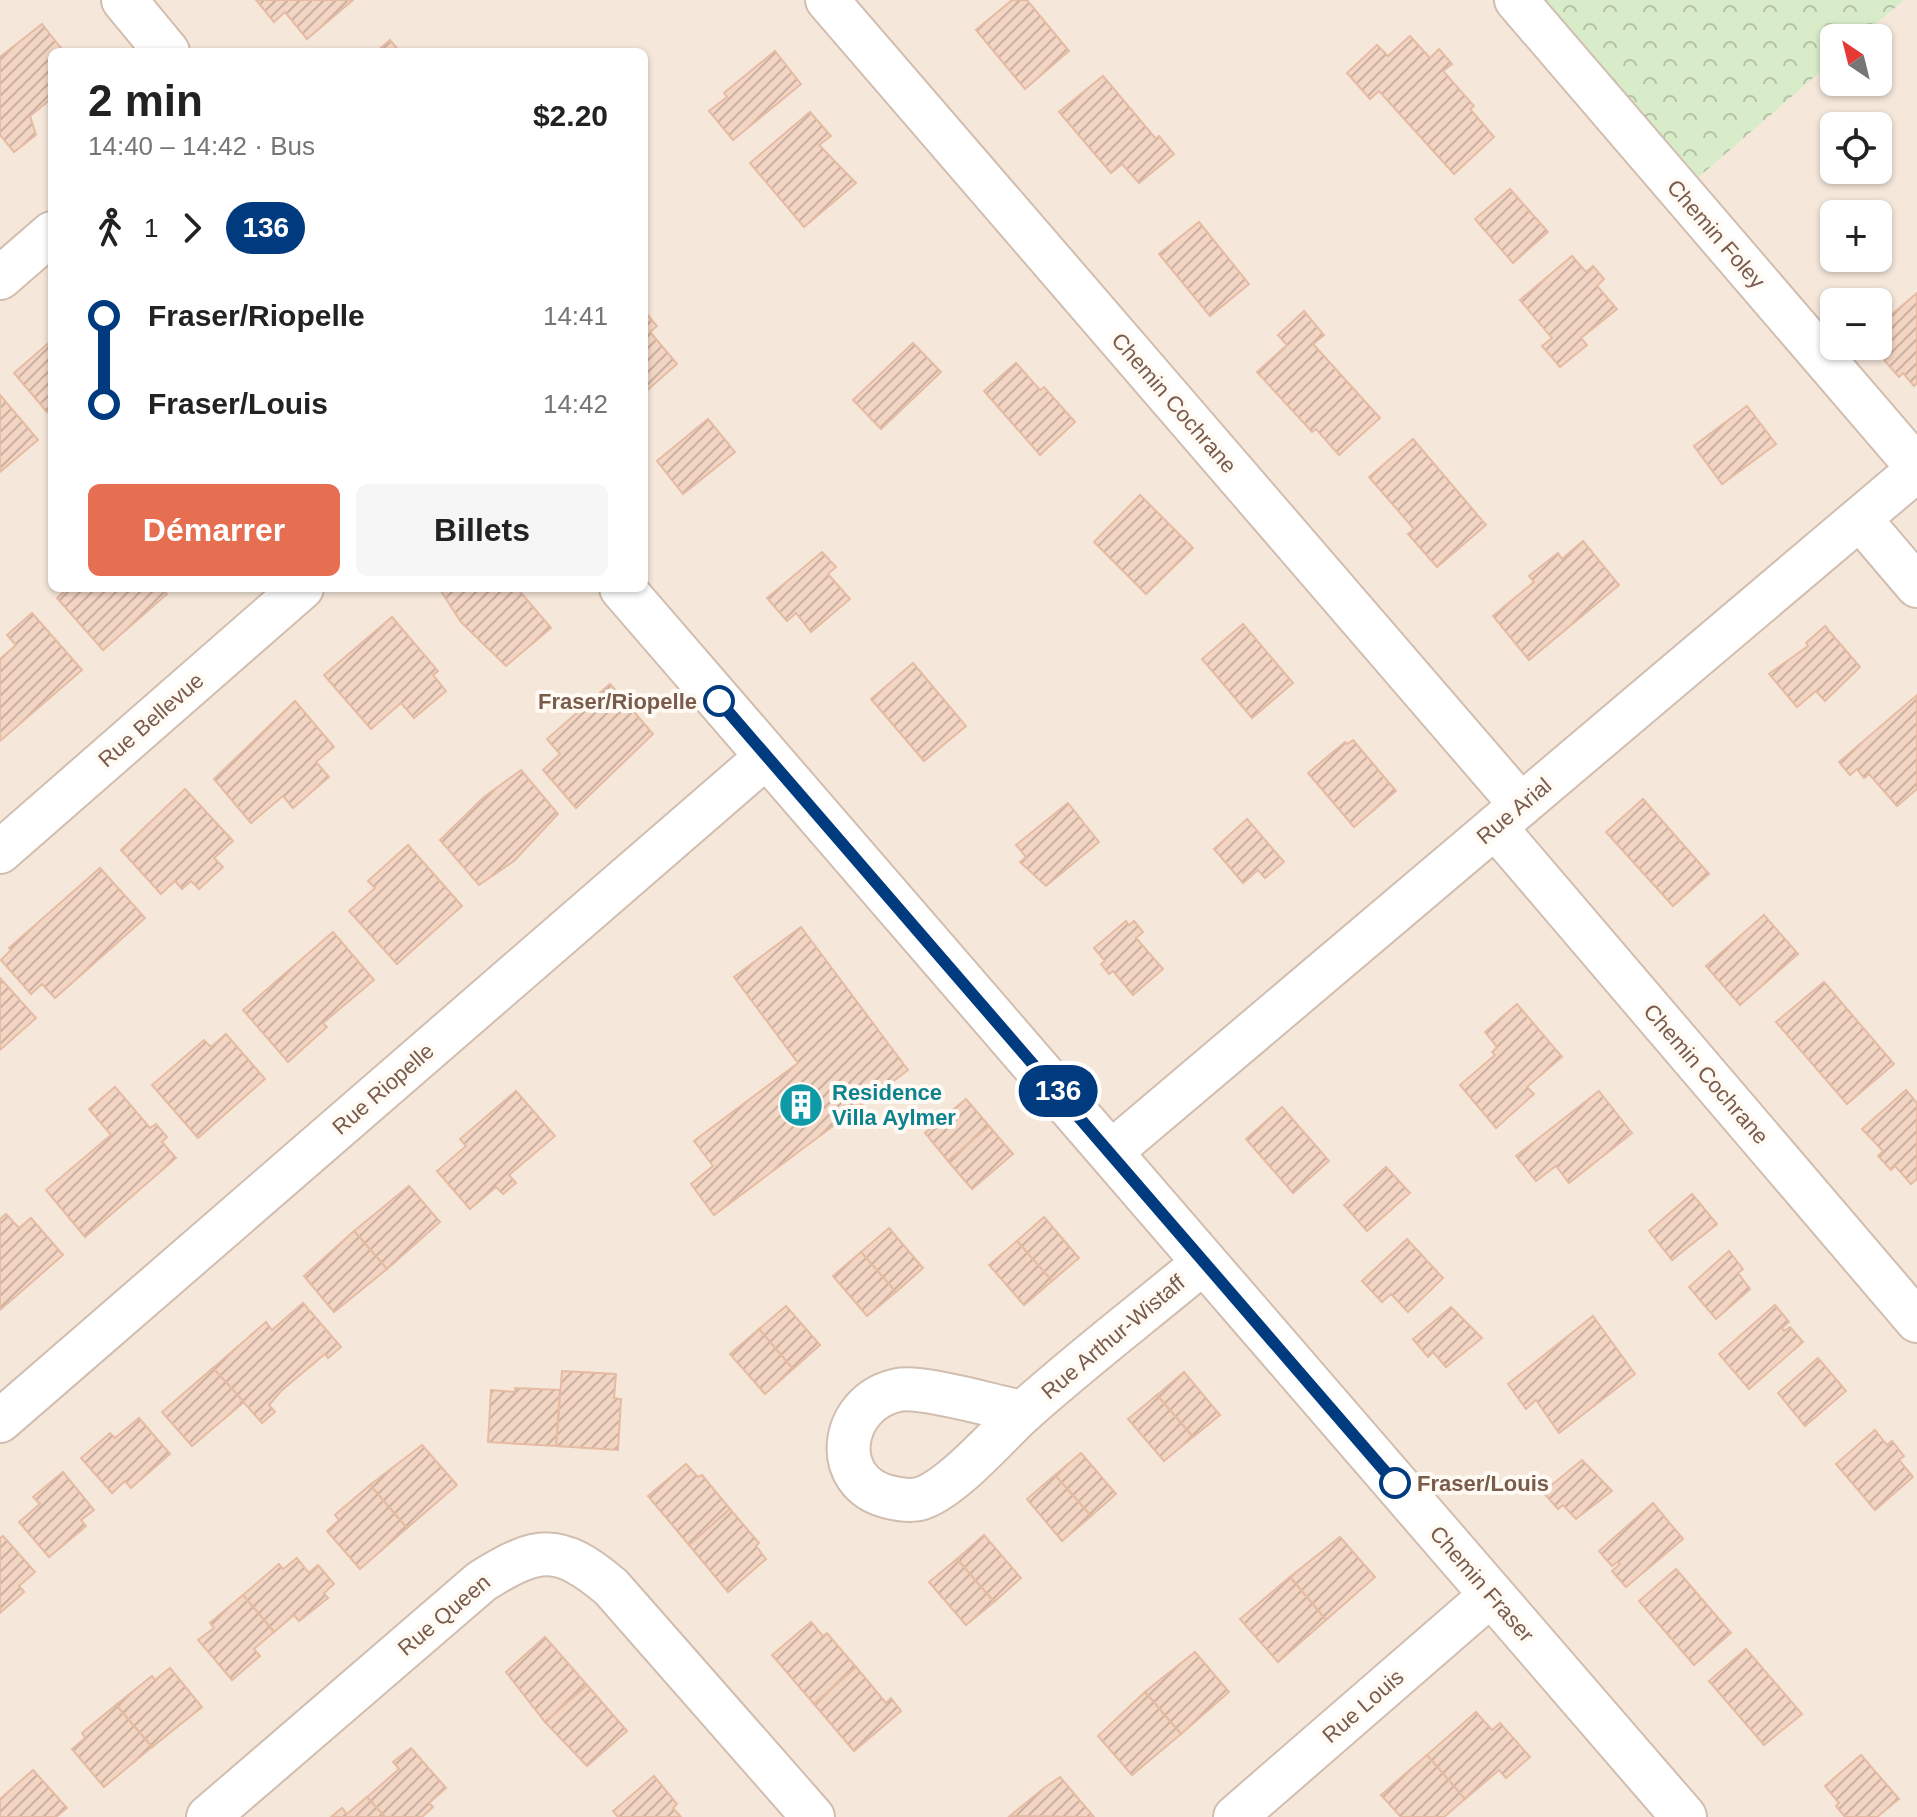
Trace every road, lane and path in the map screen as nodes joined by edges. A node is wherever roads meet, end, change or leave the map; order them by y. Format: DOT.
graph roads {
  1 [pos="124,0"];
  2 [pos="827,0"];
  3 [pos="1516,0"];
  4 [pos="164,48"];
  5 [pos="48,236"];
  6 [pos="0,278"];
  7 [pos="1917,468"];
  8 [pos="1860,519"];
  9 [pos="1917,586"];
  10 [pos="297,592"];
  11 [pos="625,592"];
  12 [pos="766,757"];
  13 [pos="1508,816"];
  14 [pos="0,852"];
  15 [pos="1111,1152"];
  16 [pos="1204,1262"];
  17 [pos="1917,1321"];
  18 [pos="1023,1412"];
  19 [pos="0,1421"];
  20 [pos="1492,1594"];
  21 [pos="208,1817"];
  22 [pos="813,1817"];
  23 [pos="1235,1817"];
  24 [pos="1684,1817"];
  1 -- 4 [label="street"];
  2 -- 13 [label="street, Chemin Cochrane"];
  3 -- 7 [label="street, Chemin Foley"];
  5 -- 6 [label="street"];
  7 -- 8 [label="street, Rue Arial"];
  8 -- 9 [label="street"];
  8 -- 13 [label="street, Rue Arial"];
  10 -- 14 [label="street, Rue Bellevue"];
  11 -- 12 [label="street, Chemin Fraser"];
  12 -- 15 [label="street, Chemin Fraser"];
  12 -- 19 [label="street, Rue Riopelle"];
  13 -- 15 [label="street, Rue Arial"];
  13 -- 17 [label="street, Chemin Cochrane"];
  15 -- 16 [label="street, Chemin Fraser"];
  16 -- 18 [label="street, Rue Arthur-Wistaff"];
  16 -- 20 [label="street, Chemin Fraser"];
  20 -- 23 [label="street, Rue Louis"];
  20 -- 24 [label="street, Chemin Fraser"];
  21 -- 22 [label="street, Rue Queen"];
}
